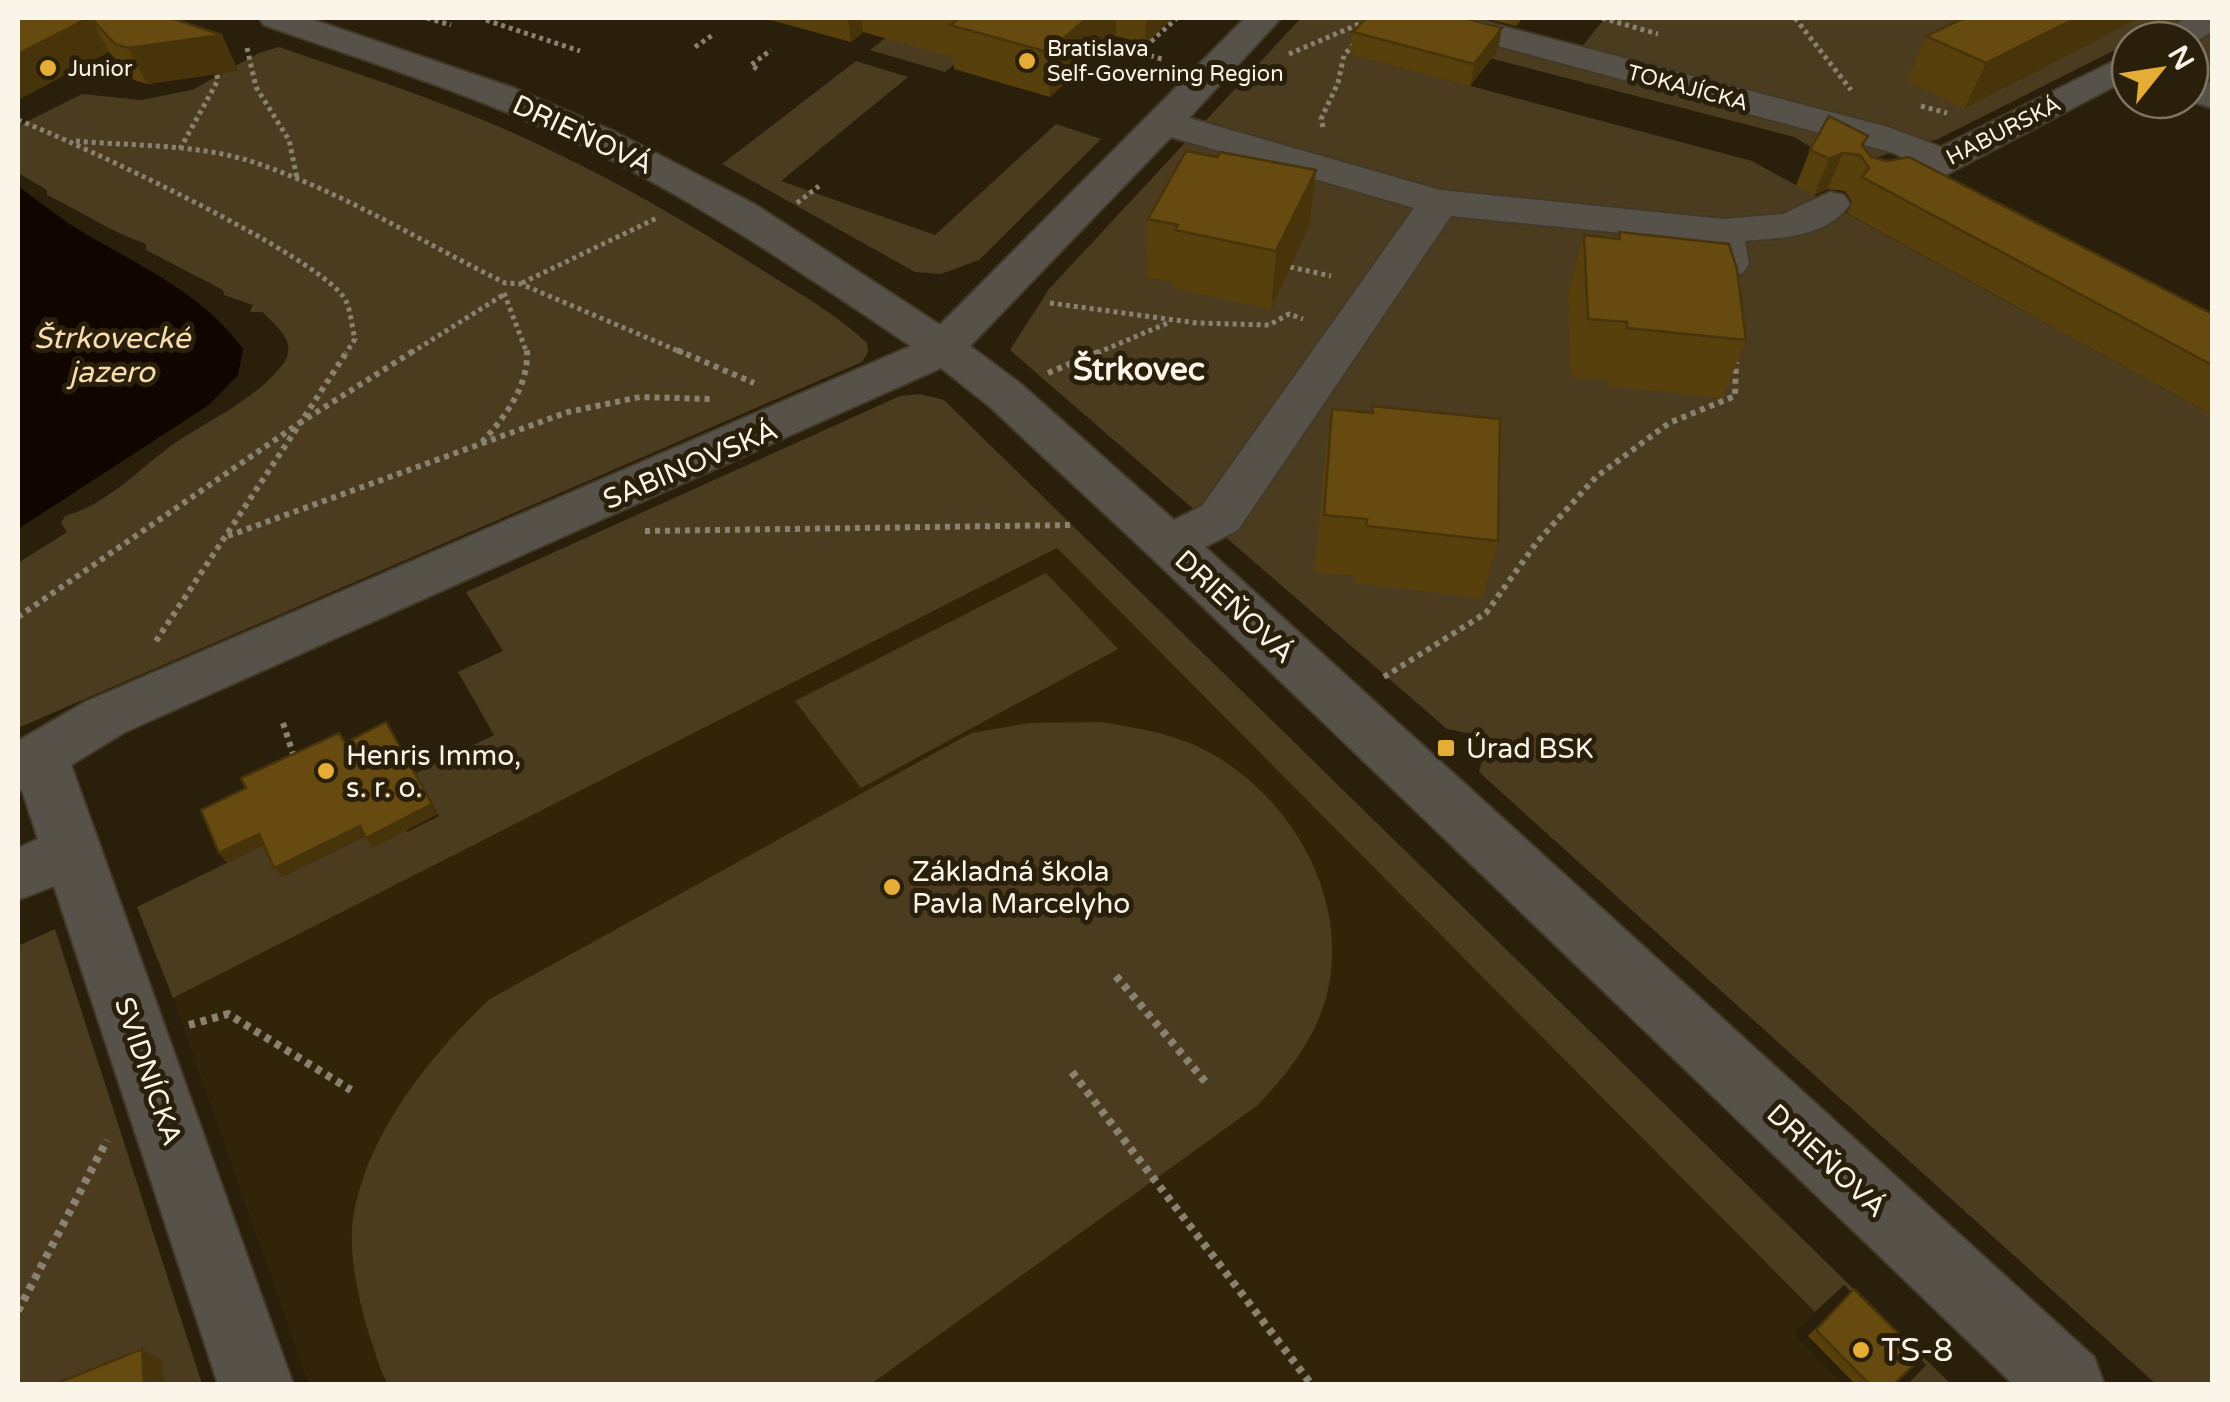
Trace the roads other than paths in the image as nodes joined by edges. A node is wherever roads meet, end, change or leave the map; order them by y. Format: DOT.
graph roads {
  1 [pos="276,18"];
  2 [pos="1264,18"];
  3 [pos="1432,18"];
  4 [pos="1589,27"];
  5 [pos="2110,74"];
  6 [pos="1164,123"];
  7 [pos="1932,167"];
  8 [pos="1872,182"];
  9 [pos="1971,198"];
  10 [pos="1437,202"];
  11 [pos="1830,204"];
  12 [pos="1723,230"];
  13 [pos="1736,318"];
  14 [pos="943,347"];
  15 [pos="1169,544"];
  16 [pos="29,763"];
  17 [pos="45,862"];
  18 [pos="256,1384"];
  19 [pos="2067,1384"];
  1 -- 14 [label="street, DRIEŇOVÁ"];
  2 -- 6 [label="street, SABINOVSKÁ"];
  3 -- 4 [label="street, TOKAJÍCKA"];
  4 -- 7 [label="street, TOKAJÍCKA"];
  5 -- 7 [label="street, HABURSKÁ"];
  6 -- 10 [label="street"];
  6 -- 14 [label="street, SABINOVSKÁ"];
  7 -- 8 [label="street, HABURSKÁ"];
  7 -- 9 [label="street, TOKAJÍCKA"];
  10 -- 12 [label="street"];
  10 -- 15 [label="street"];
  11 -- 12 [label="street"];
  12 -- 13 [label="street"];
  14 -- 15 [label="street, DRIEŇOVÁ"];
  14 -- 16 [label="street, SABINOVSKÁ"];
  15 -- 19 [label="street, DRIEŇOVÁ"];
  16 -- 17 [label="street, SVIDNÍCKA"];
  17 -- 18 [label="street, SVIDNÍCKA"];
}
